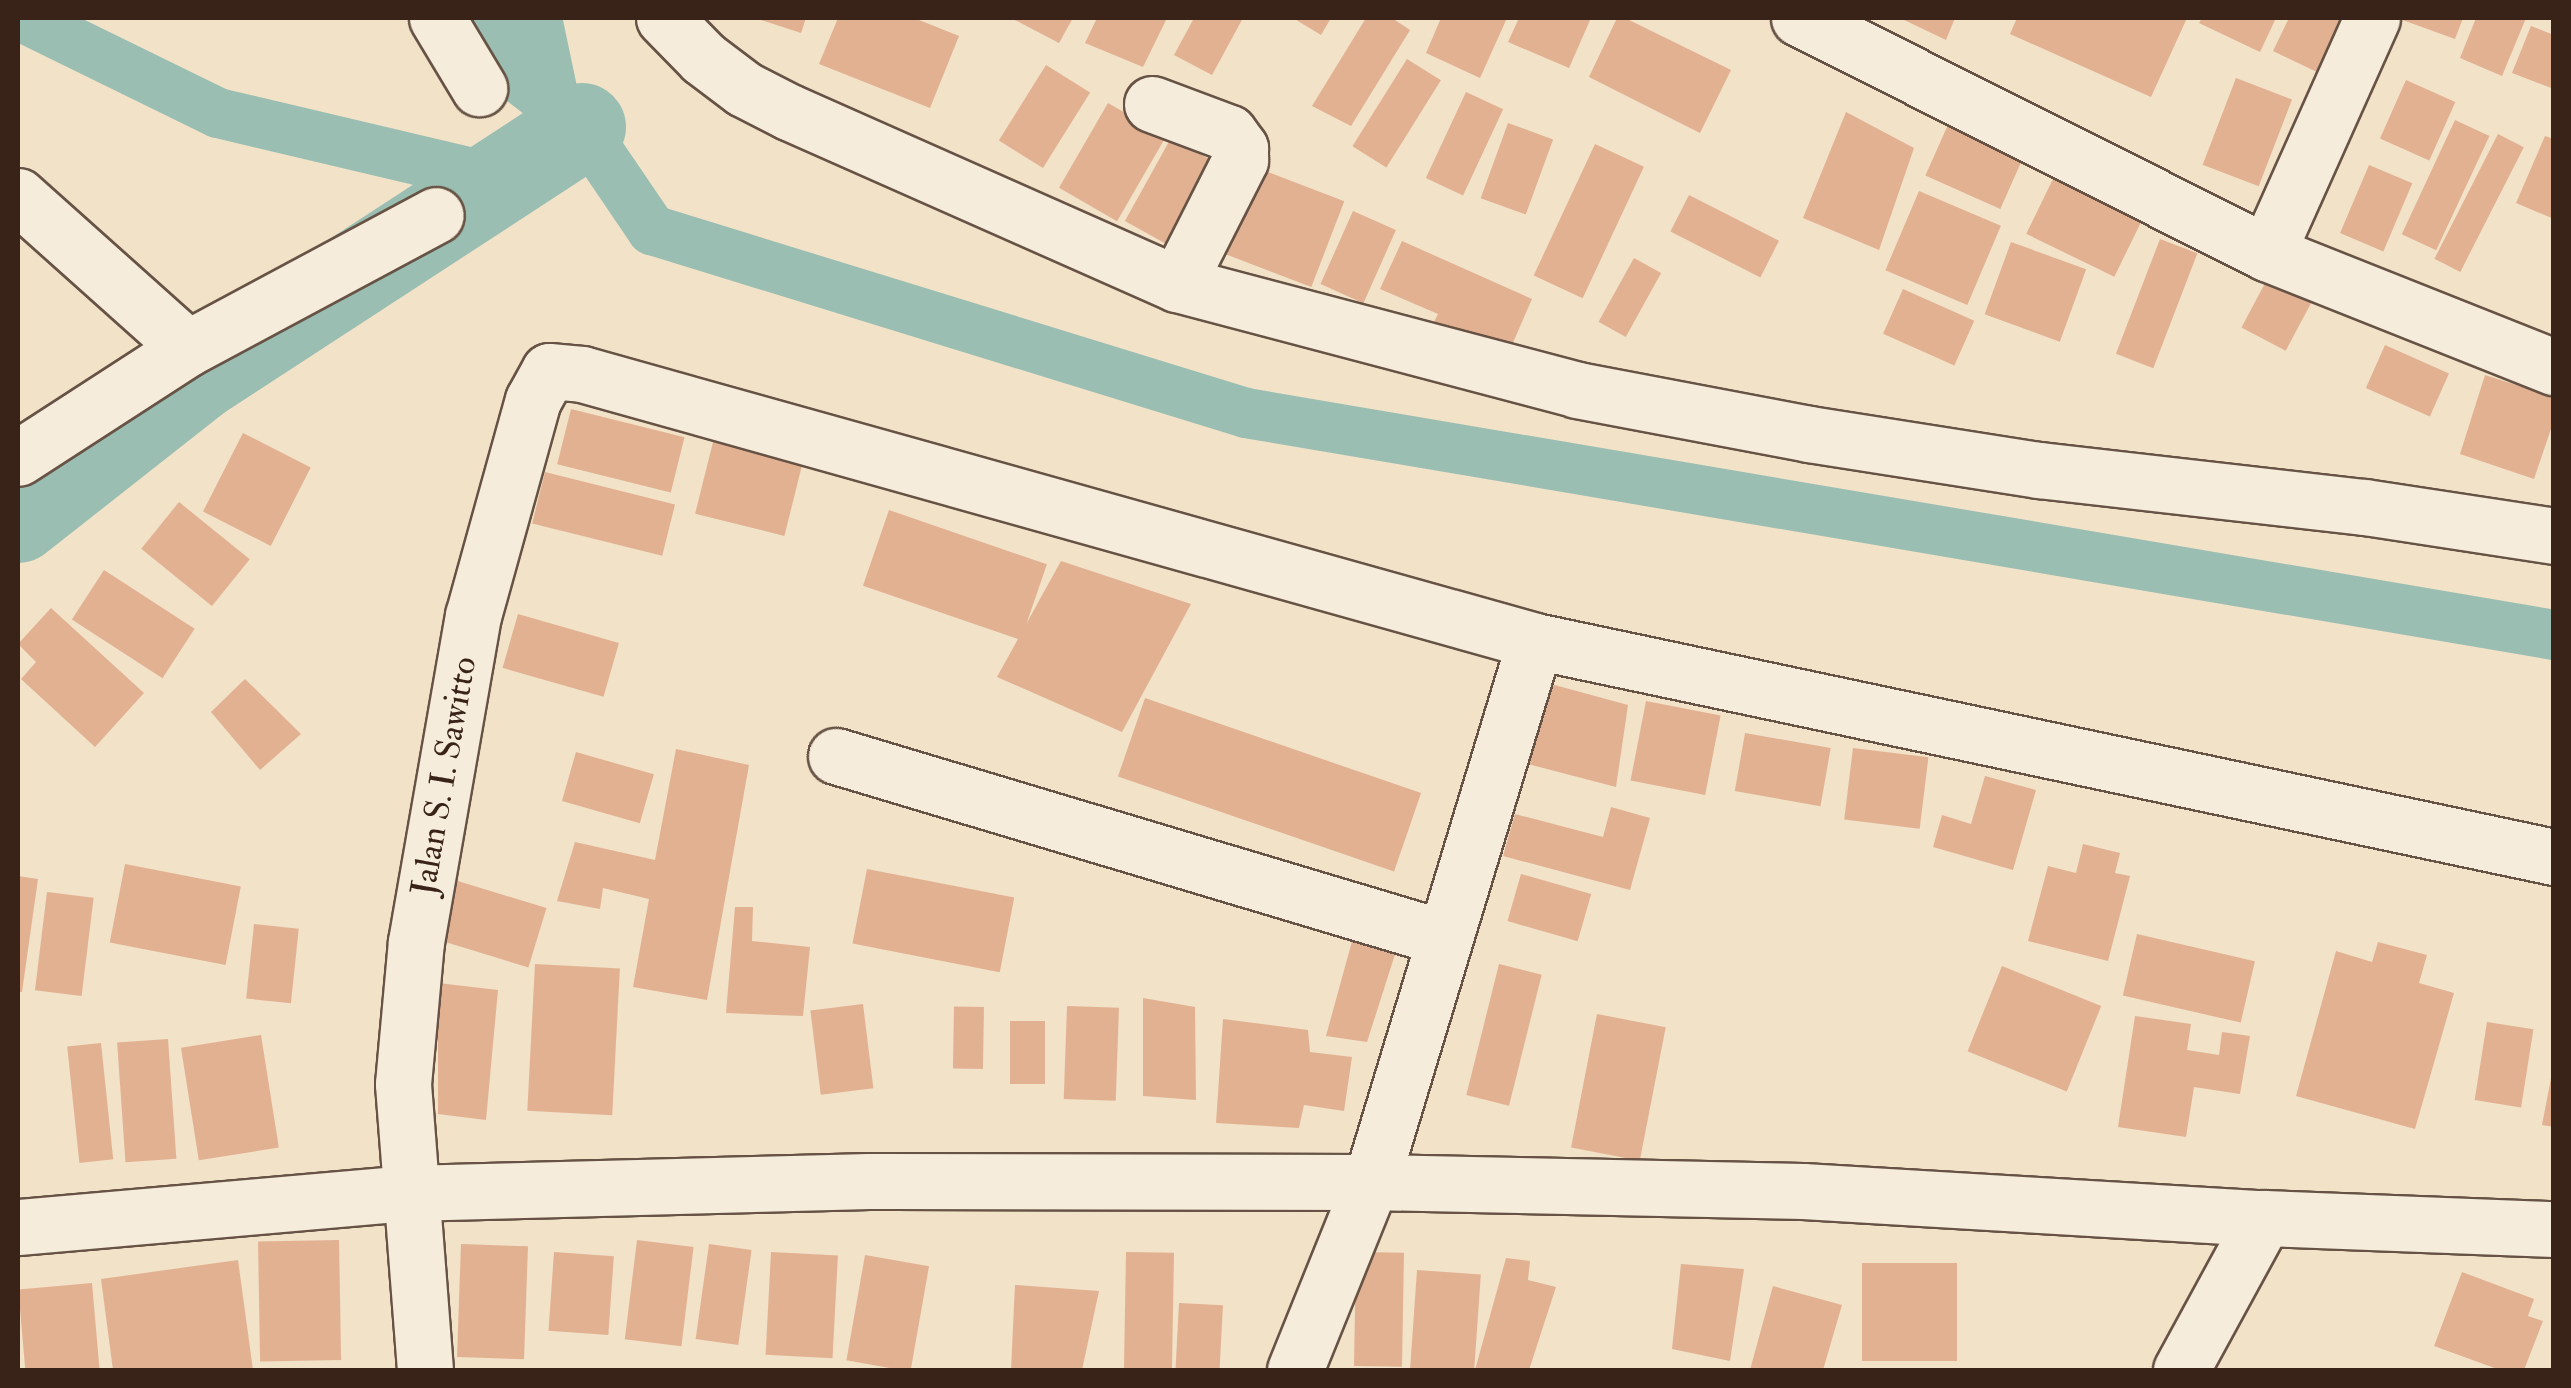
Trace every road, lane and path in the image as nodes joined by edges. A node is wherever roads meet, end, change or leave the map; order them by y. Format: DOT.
graph roads {
  1 [pos="437,18"];
  2 [pos="664,18"];
  3 [pos="2372,18"];
  4 [pos="1814,21"];
  5 [pos="479,88"];
  6 [pos="1152,104"];
  7 [pos="18,196"];
  8 [pos="436,215"];
  9 [pos="2267,253"];
  10 [pos="1177,284"];
  11 [pos="188,348"];
  12 [pos="2554,367"];
  13 [pos="18,458"];
  14 [pos="2554,536"];
  15 [pos="1535,642"];
  16 [pos="836,756"];
  17 [pos="2554,857"];
  18 [pos="1444,938"];
  19 [pos="1371,1182"];
  20 [pos="408,1192"];
  21 [pos="2264,1218"];
  22 [pos="18,1227"];
  23 [pos="2554,1229"];
  24 [pos="421,1369"];
  25 [pos="1294,1370"];
  26 [pos="2182,1370"];
  1 -- 5 [label="street"];
  2 -- 10 [label="street"];
  3 -- 9 [label="street"];
  4 -- 9 [label="street"];
  6 -- 10 [label="street"];
  7 -- 11 [label="street"];
  8 -- 11 [label="street"];
  9 -- 12 [label="street"];
  10 -- 14 [label="street"];
  11 -- 13 [label="street"];
  15 -- 17 [label="street"];
  15 -- 18 [label="street"];
  15 -- 20 [label="street, Jalan S. I. Sawitto"];
  16 -- 18 [label="street"];
  18 -- 19 [label="street"];
  19 -- 20 [label="street"];
  19 -- 21 [label="street"];
  19 -- 25 [label="street"];
  20 -- 22 [label="street"];
  20 -- 24 [label="street, Jalan S. I. Sawitto"];
  21 -- 23 [label="street"];
  21 -- 26 [label="street"];
}
